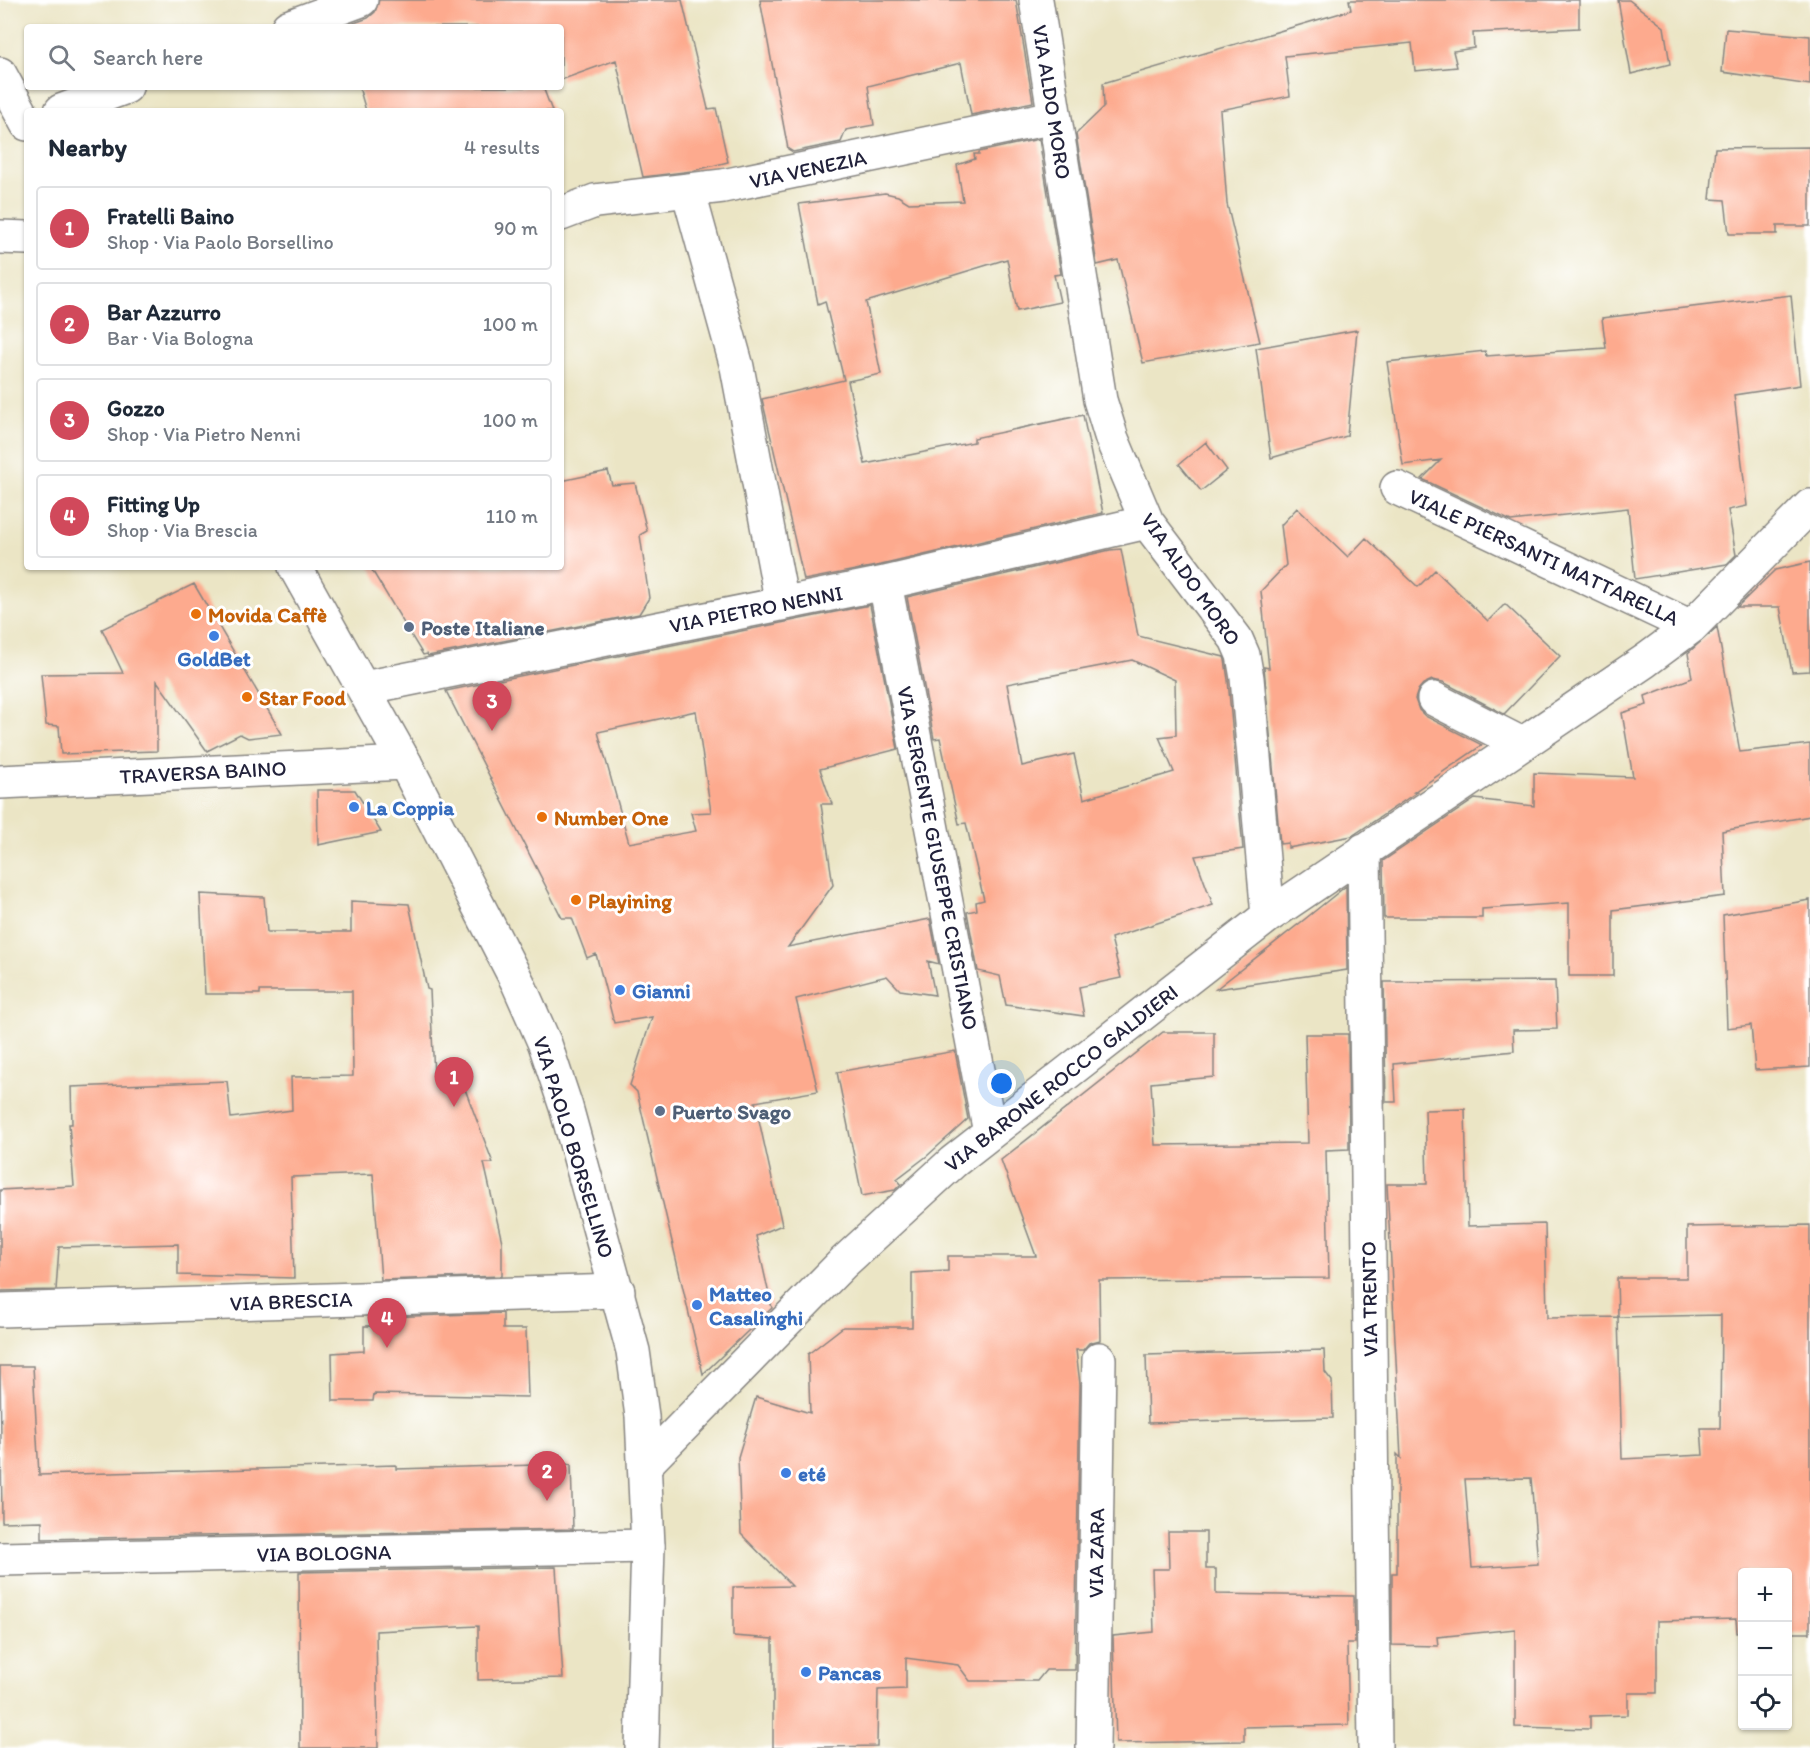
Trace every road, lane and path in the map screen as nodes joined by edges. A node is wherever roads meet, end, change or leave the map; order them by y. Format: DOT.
graph roads {
  1 [pos="361,0"];
  2 [pos="1036,0"];
  3 [pos="296,24"];
  4 [pos="0,74"];
  5 [pos="118,90"];
  6 [pos="69,108"];
  7 [pos="1054,117"];
  8 [pos="24,118"];
  9 [pos="688,190"];
  10 [pos="564,213"];
  11 [pos="0,237"];
  12 [pos="24,238"];
  13 [pos="1397,488"];
  14 [pos="1810,506"];
  15 [pos="1147,522"];
  16 [pos="296,570"];
  17 [pos="885,583"];
  18 [pos="782,604"];
  19 [pos="1690,627"];
  20 [pos="364,688"];
  21 [pos="1434,699"];
  22 [pos="1522,744"];
  23 [pos="405,763"];
  24 [pos="0,782"];
  25 [pos="1364,850"];
  26 [pos="1268,916"];
  27 [pos="990,1133"];
  28 [pos="618,1291"];
  29 [pos="0,1310"];
  30 [pos="1100,1359"];
  31 [pos="645,1465"];
  32 [pos="648,1546"];
  33 [pos="0,1559"];
  34 [pos="642,1748"];
  35 [pos="1094,1748"];
  36 [pos="1375,1748"];
  1 -- 3 [label="street"];
  2 -- 7 [label="street, VIA ALDO MORO"];
  4 -- 8 [label="street"];
  5 -- 6 [label="street"];
  7 -- 9 [label="street, VIA VENEZIA"];
  7 -- 15 [label="street, VIA ALDO MORO"];
  9 -- 10 [label="street, VIA VENEZIA"];
  9 -- 18 [label="street"];
  11 -- 12 [label="street"];
  13 -- 19 [label="street, VIALE PIERSANTI MATTARELLA"];
  14 -- 19 [label="street, VIA BARONE ROCCO GALDIERI"];
  15 -- 17 [label="street, VIA PIETRO NENNI"];
  15 -- 26 [label="street, VIA ALDO MORO"];
  16 -- 20 [label="street, VIA PAOLO BORSELLINO"];
  17 -- 18 [label="street, VIA PIETRO NENNI"];
  17 -- 27 [label="street, VIA SERGENTE GIUSEPPE CRISTIANO"];
  18 -- 20 [label="street, VIA PIETRO NENNI"];
  19 -- 22 [label="street, VIA BARONE ROCCO GALDIERI"];
  20 -- 23 [label="street, VIA PAOLO BORSELLINO"];
  21 -- 22 [label="street"];
  22 -- 25 [label="street, VIA BARONE ROCCO GALDIERI"];
  23 -- 24 [label="street, TRAVERSA BAINO"];
  23 -- 28 [label="street, VIA PAOLO BORSELLINO"];
  25 -- 26 [label="street, VIA BARONE ROCCO GALDIERI"];
  25 -- 36 [label="street, VIA TRENTO"];
  26 -- 27 [label="street, VIA BARONE ROCCO GALDIERI"];
  27 -- 31 [label="street, VIA BARONE ROCCO GALDIERI"];
  28 -- 29 [label="street, VIA BRESCIA"];
  28 -- 31 [label="street, VIA PAOLO BORSELLINO"];
  30 -- 35 [label="street, VIA ZARA"];
  31 -- 32 [label="street, VIA PAOLO BORSELLINO"];
  32 -- 33 [label="street, VIA BOLOGNA"];
  32 -- 34 [label="street, VIA PAOLO BORSELLINO"];
}
